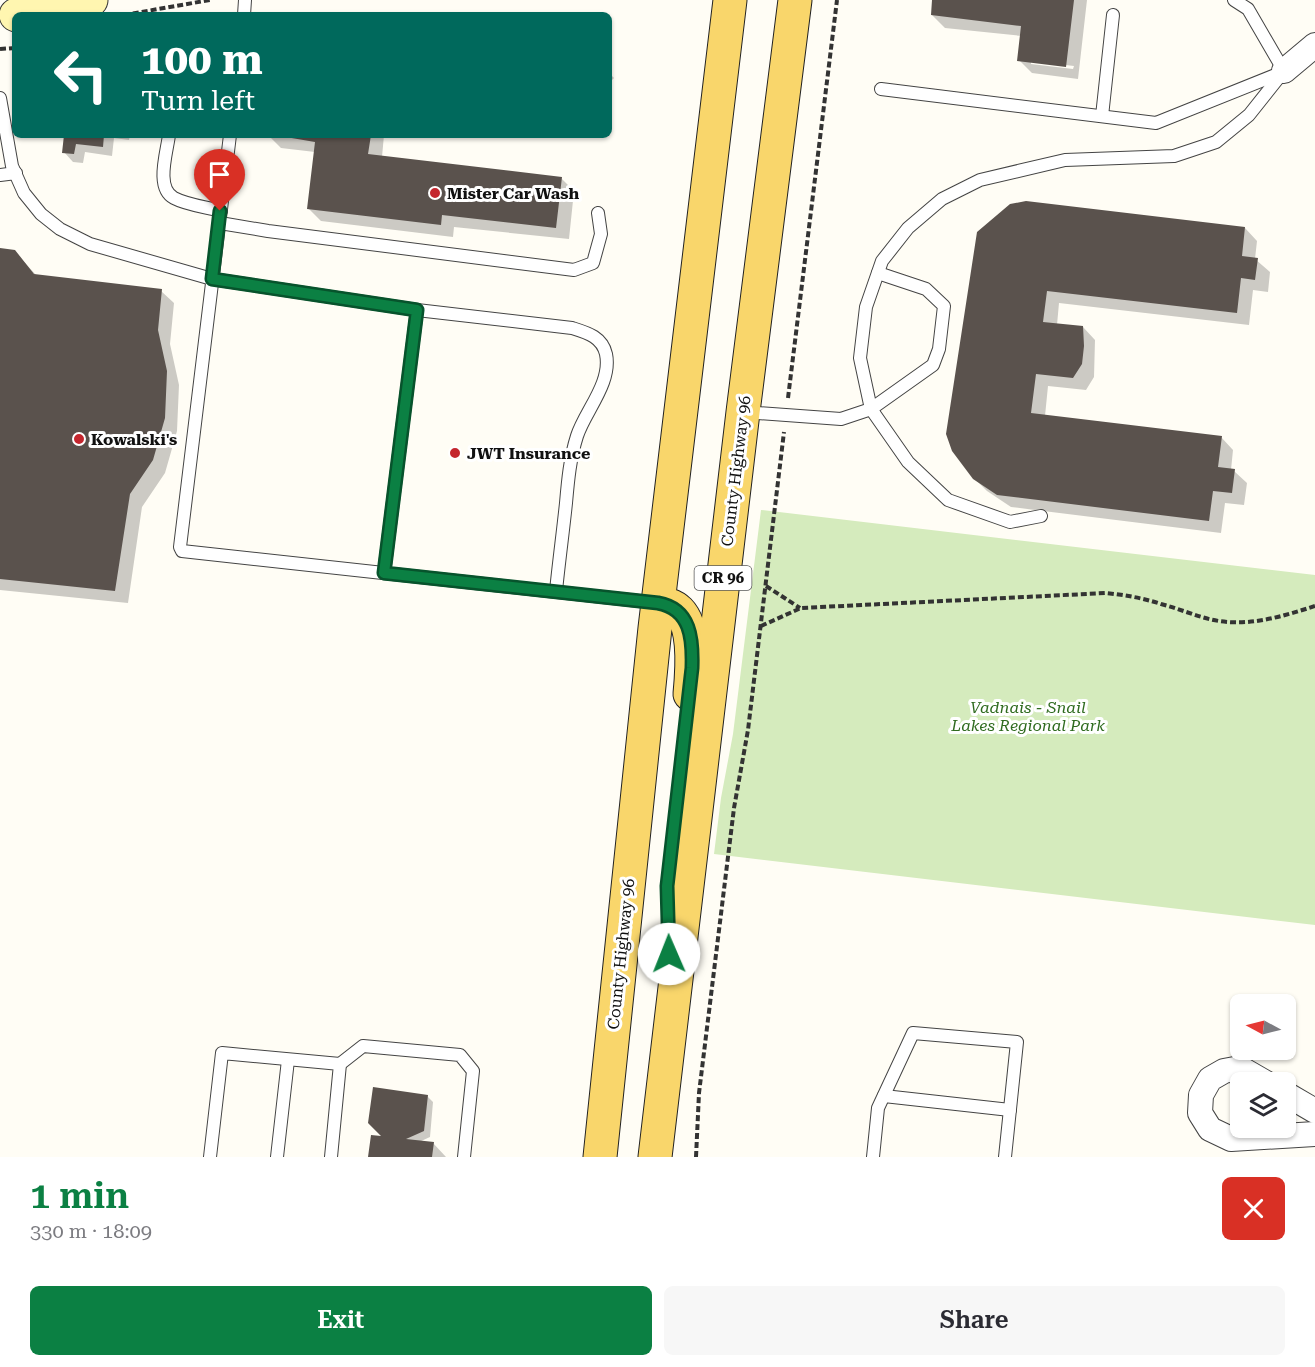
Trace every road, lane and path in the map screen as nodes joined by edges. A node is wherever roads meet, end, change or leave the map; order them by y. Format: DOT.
graph roads {
  1 [pos="91,0"];
  2 [pos="210,0"];
  3 [pos="717,0"];
  4 [pos="730,0"];
  5 [pos="795,0"];
  6 [pos="837,0"];
  7 [pos="1234,0"];
  8 [pos="30,12"];
  9 [pos="141,12"];
  10 [pos="1113,15"];
  11 [pos="725,36"];
  12 [pos="1315,45"];
  13 [pos="1284,71"];
  14 [pos="881,89"];
  15 [pos="0,98"];
  16 [pos="1102,116"];
  17 [pos="169,138"];
  18 [pos="230,138"];
  19 [pos="16,172"];
  20 [pos="0,175"];
  21 [pos="598,213"];
  22 [pos="220,217"];
  23 [pos="878,273"];
  24 [pos="212,279"];
  25 [pos="417,310"];
  26 [pos="871,409"];
  27 [pos="743,411"];
  28 [pos="786,415"];
  29 [pos="1041,516"];
  30 [pos="384,573"];
  31 [pos="766,585"];
  32 [pos="556,591"];
  33 [pos="658,603"];
  34 [pos="1315,606"];
  35 [pos="801,608"];
  36 [pos="761,626"];
  37 [pos="670,1021"];
  38 [pos="288,1059"];
  39 [pos="340,1064"];
  40 [pos="1247,1072"];
  41 [pos="884,1096"];
  42 [pos="1296,1100"];
  43 [pos="1010,1110"];
  44 [pos="1315,1111"];
  45 [pos="1315,1134"];
  46 [pos="1296,1135"];
  47 [pos="1248,1138"];
  48 [pos="210,1157"];
  49 [pos="277,1157"];
  50 [pos="331,1157"];
  51 [pos="464,1157"];
  52 [pos="600,1157"];
  53 [pos="655,1157"];
  54 [pos="696,1157"];
  55 [pos="873,1157"];
  56 [pos="1005,1157"];
  1 -- 8 [label="main road"];
  2 -- 9 [label="path"];
  3 -- 11 [label="main road"];
  4 -- 11 [label="main road, County Highway 96"];
  5 -- 27 [label="main road, County Highway 96 / CR 96"];
  6 -- 28 [label="path"];
  7 -- 13 [label="lane"];
  10 -- 16 [label="lane"];
  11 -- 33 [label="main road, County Highway 96"];
  12 -- 13 [label="street"];
  13 -- 16 [label="lane"];
  13 -- 23 [label="lane"];
  14 -- 16 [label="lane"];
  15 -- 19 [label="lane"];
  17 -- 22 [label="lane"];
  18 -- 22 [label="lane"];
  19 -- 20 [label="lane"];
  19 -- 24 [label="lane"];
  21 -- 22 [label="lane"];
  22 -- 24 [label="lane"];
  23 -- 26 [label="lane"];
  23 -- 26 [label="lane"];
  24 -- 25 [label="lane"];
  24 -- 30 [label="lane"];
  25 -- 30 [label="lane"];
  25 -- 32 [label="lane"];
  26 -- 28 [label="lane"];
  26 -- 29 [label="lane"];
  27 -- 28 [label="lane"];
  27 -- 37 [label="main road, County Highway 96 / CR 96"];
  28 -- 31 [label="path"];
  30 -- 32 [label="lane"];
  31 -- 35 [label="path"];
  31 -- 36 [label="path"];
  32 -- 33 [label="lane"];
  33 -- 37 [label="main road"];
  33 -- 52 [label="main road, County Highway 96"];
  34 -- 35 [label="path"];
  35 -- 36 [label="path"];
  36 -- 54 [label="path"];
  37 -- 53 [label="main road, County Highway 96 / CR 96"];
  38 -- 39 [label="lane"];
  38 -- 48 [label="lane"];
  38 -- 49 [label="lane"];
  39 -- 50 [label="lane"];
  39 -- 51 [label="lane"];
  40 -- 47 [label="street"];
  41 -- 43 [label="lane"];
  41 -- 43 [label="lane"];
  41 -- 55 [label="lane"];
  42 -- 44 [label="street"];
  43 -- 56 [label="lane"];
  45 -- 46 [label="street"];
}
